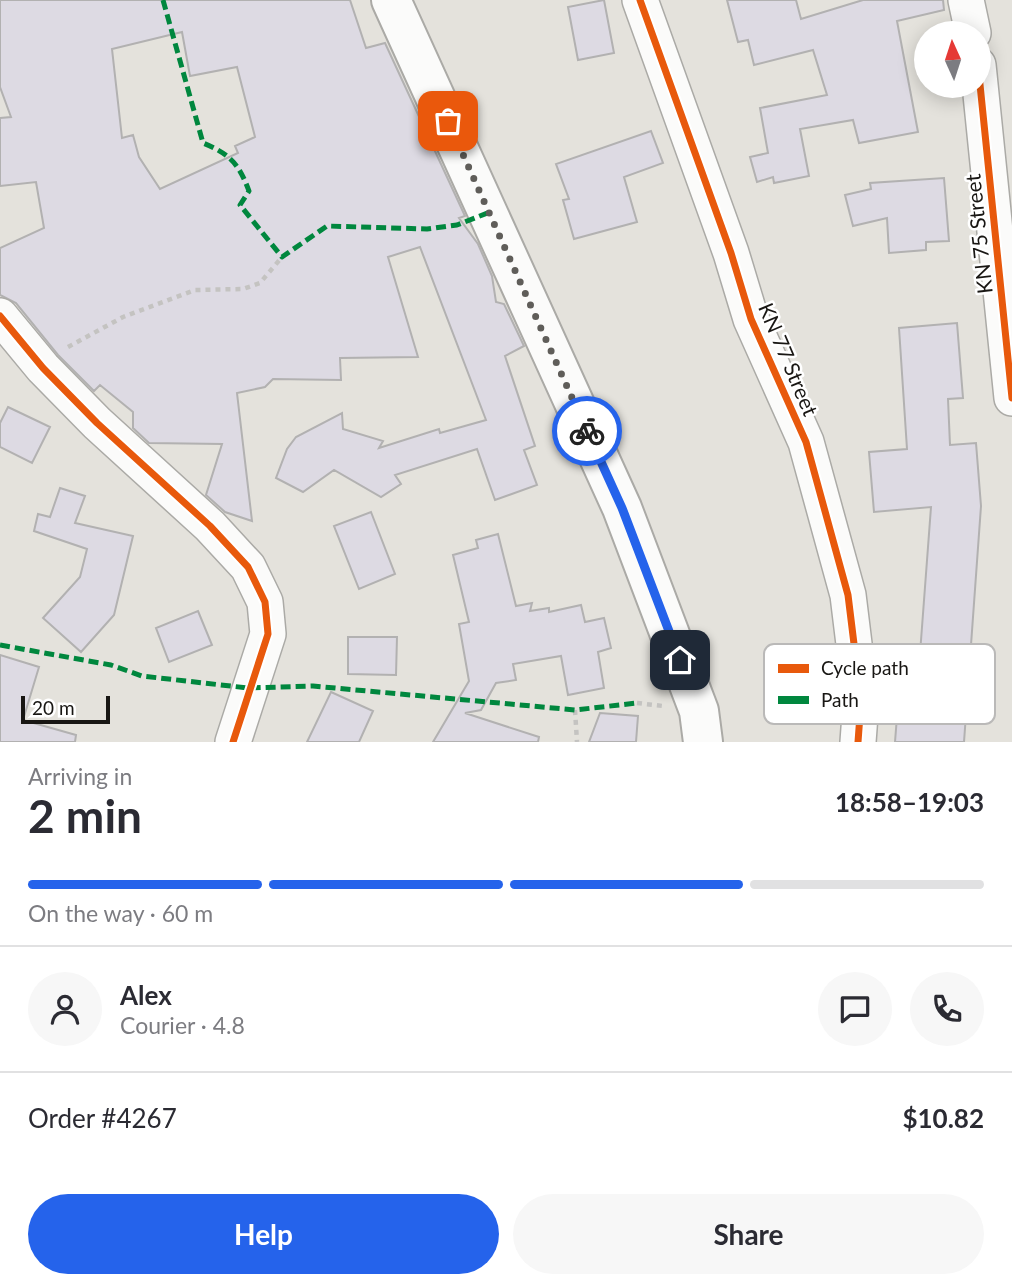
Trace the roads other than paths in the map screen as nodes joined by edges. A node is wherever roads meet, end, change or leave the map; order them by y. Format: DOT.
graph roads {
  1 [pos="391,0"];
  2 [pos="640,0"];
  3 [pos="966,0"];
  4 [pos="970,21"];
  5 [pos="981,98"];
  6 [pos="0,316"];
  7 [pos="1012,398"];
  8 [pos="854,644"];
  9 [pos="859,724"];
  10 [pos="233,742"];
  11 [pos="703,742"];
  12 [pos="858,742"];
  1 -- 11 [label="main road"];
  2 -- 8 [label="street, KN 77 Street"];
  3 -- 4 [label="street"];
  5 -- 7 [label="street, KN 75 Street"];
  6 -- 10 [label="street"];
  9 -- 12 [label="street, KN 77 Street"];
}
